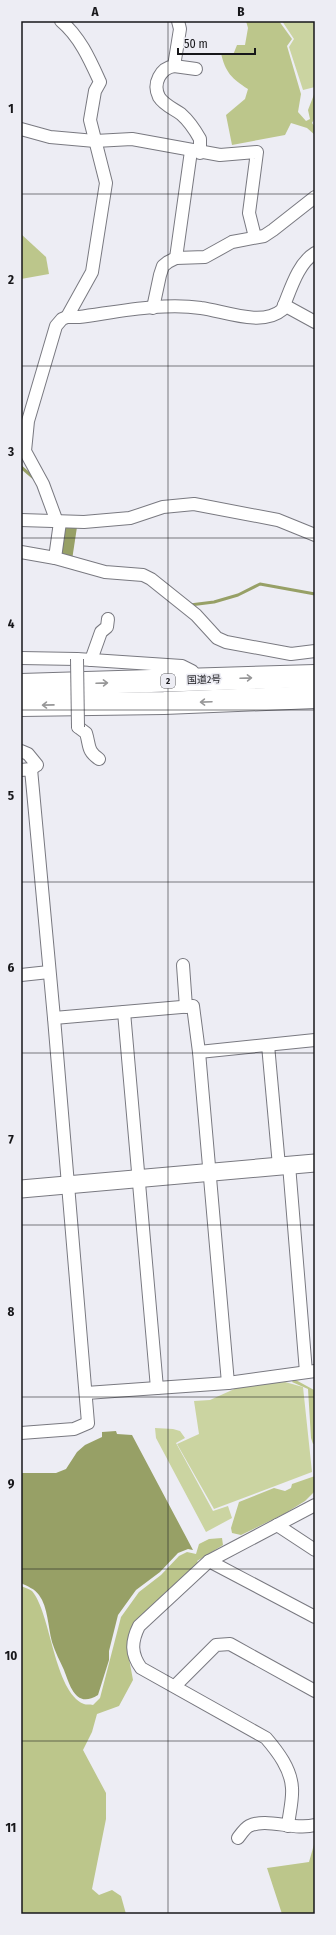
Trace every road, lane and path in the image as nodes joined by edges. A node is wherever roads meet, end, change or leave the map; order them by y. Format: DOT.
graph roads {
  1 [pos="61,21"];
  2 [pos="178,21"];
  3 [pos="174,66"];
  4 [pos="196,69"];
  5 [pos="21,129"];
  6 [pos="96,141"];
  7 [pos="196,152"];
  8 [pos="315,197"];
  9 [pos="255,237"];
  10 [pos="315,253"];
  11 [pos="176,258"];
  12 [pos="284,305"];
  13 [pos="153,308"];
  14 [pos="68,317"];
  15 [pos="315,322"];
  16 [pos="25,421"];
  17 [pos="21,520"];
  18 [pos="61,522"];
  19 [pos="315,535"];
  20 [pos="21,552"];
  21 [pos="55,558"];
  22 [pos="108,619"];
  23 [pos="315,651"];
  24 [pos="21,658"];
  25 [pos="77,659"];
  26 [pos="90,660"];
  27 [pos="315,676"];
  28 [pos="199,680"];
  29 [pos="21,685"];
  30 [pos="315,697"];
  31 [pos="21,705"];
  32 [pos="21,751"];
  33 [pos="99,759"];
  34 [pos="26,769"];
  35 [pos="183,965"];
  36 [pos="49,972"];
  37 [pos="21,975"];
  38 [pos="186,1007"];
  39 [pos="124,1012"];
  40 [pos="54,1018"];
  41 [pos="315,1040"];
  42 [pos="268,1045"];
  43 [pos="199,1052"];
  44 [pos="315,1163"];
  45 [pos="284,1166"];
  46 [pos="209,1172"];
  47 [pos="139,1179"];
  48 [pos="68,1186"];
  49 [pos="21,1189"];
  50 [pos="311,1372"];
  51 [pos="228,1383"];
  52 [pos="157,1388"];
  53 [pos="86,1393"];
  54 [pos="21,1433"];
  55 [pos="315,1504"];
  56 [pos="277,1525"];
  57 [pos="315,1550"];
  58 [pos="209,1561"];
  59 [pos="315,1617"];
  60 [pos="175,1686"];
  61 [pos="315,1691"];
  62 [pos="315,1825"];
  63 [pos="288,1826"];
  64 [pos="238,1838"];
  1 -- 6 [label="street"];
  2 -- 3 [label="street"];
  3 -- 4 [label="street"];
  3 -- 7 [label="street"];
  5 -- 6 [label="street"];
  6 -- 7 [label="street"];
  6 -- 14 [label="street"];
  7 -- 9 [label="street"];
  7 -- 11 [label="street"];
  8 -- 9 [label="street"];
  9 -- 11 [label="street"];
  10 -- 12 [label="street"];
  11 -- 13 [label="street"];
  12 -- 13 [label="street"];
  12 -- 15 [label="street"];
  13 -- 14 [label="street"];
  14 -- 16 [label="street"];
  16 -- 18 [label="street"];
  17 -- 18 [label="street"];
  18 -- 19 [label="street"];
  18 -- 21 [label="street"];
  20 -- 21 [label="street"];
  21 -- 23 [label="street"];
  22 -- 26 [label="street"];
  24 -- 25 [label="street"];
  25 -- 26 [label="street"];
  25 -- 33 [label="street, bridge"];
  26 -- 28 [label="street"];
  28 -- 27 [label="highway, 国道2号 / 2, one-way"];
  29 -- 28 [label="highway, 国道2号 / 2, one-way"];
  30 -- 31 [label="highway, 2, one-way"];
  32 -- 34 [label="street"];
  34 -- 36 [label="street"];
  35 -- 38 [label="street"];
  36 -- 37 [label="street"];
  36 -- 40 [label="street"];
  38 -- 39 [label="street"];
  38 -- 43 [label="street"];
  39 -- 40 [label="street"];
  39 -- 47 [label="street"];
  40 -- 48 [label="street"];
  41 -- 42 [label="street"];
  42 -- 43 [label="street"];
  42 -- 45 [label="street"];
  43 -- 46 [label="street"];
  44 -- 45 [label="street"];
  45 -- 46 [label="street"];
  45 -- 50 [label="street"];
  46 -- 47 [label="street"];
  46 -- 51 [label="street"];
  47 -- 48 [label="street"];
  47 -- 52 [label="street"];
  48 -- 49 [label="street"];
  48 -- 53 [label="street"];
  50 -- 51 [label="street"];
  51 -- 52 [label="street"];
  52 -- 53 [label="street"];
  53 -- 54 [label="street"];
  55 -- 56 [label="street"];
  56 -- 57 [label="street"];
  56 -- 58 [label="street"];
  58 -- 59 [label="street"];
  58 -- 60 [label="street"];
  60 -- 61 [label="street"];
  60 -- 63 [label="street"];
  62 -- 63 [label="street"];
  63 -- 64 [label="street"];
}
